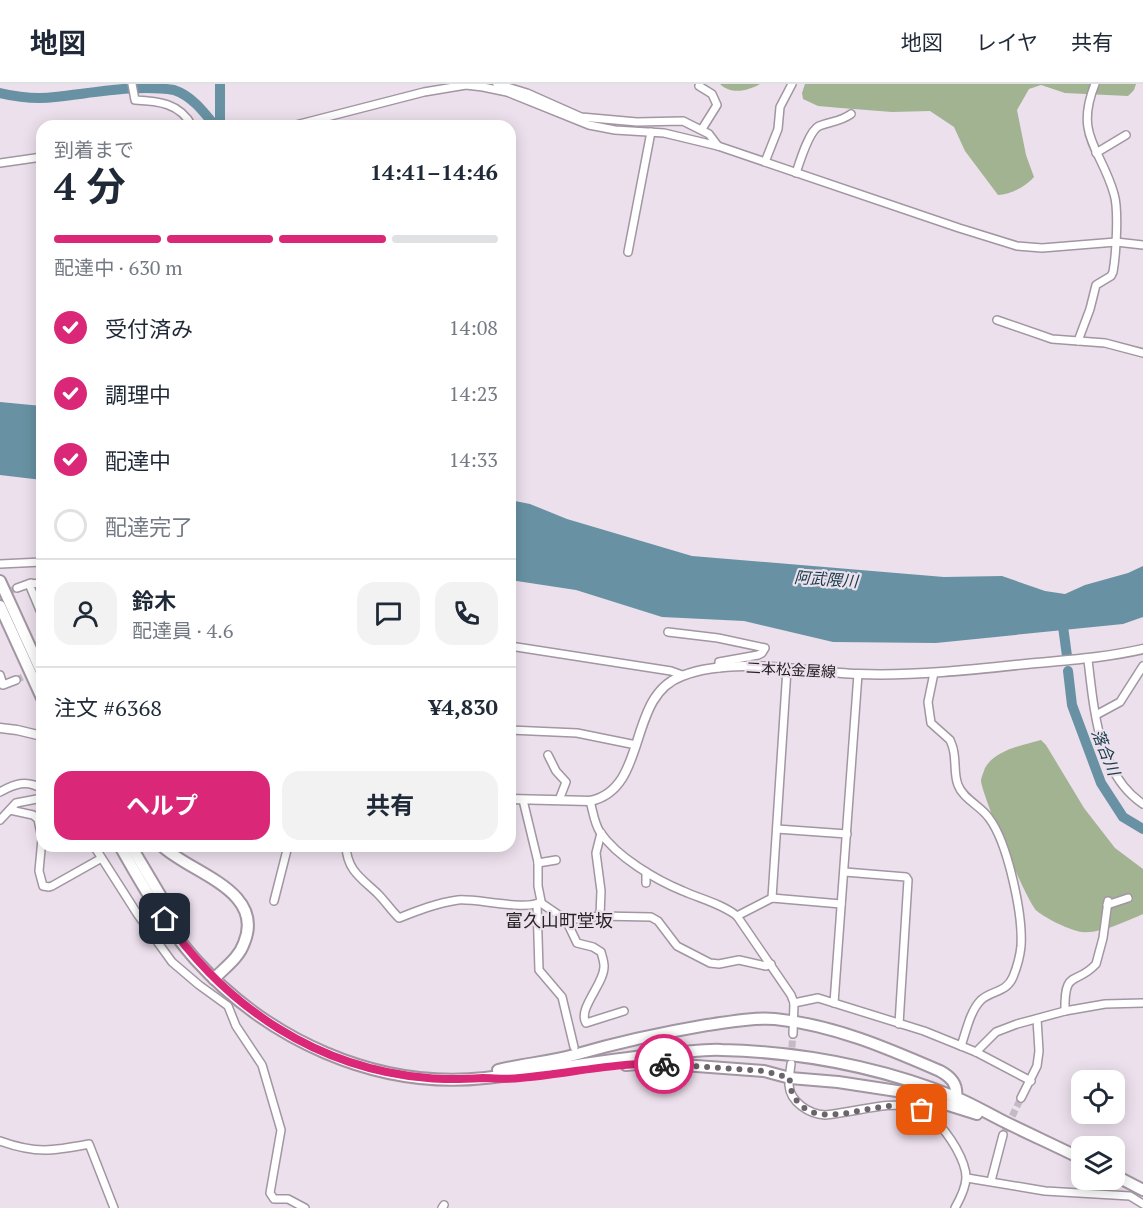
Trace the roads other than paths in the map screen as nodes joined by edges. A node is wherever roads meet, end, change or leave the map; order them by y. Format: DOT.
graph roads {
  1 [pos="132,84"];
  2 [pos="497,84"];
  3 [pos="792,84"];
  4 [pos="1095,84"];
  5 [pos="466,85"];
  6 [pos="699,86"];
  7 [pos="850,114"];
  8 [pos="188,120"];
  9 [pos="315,120"];
  10 [pos="702,129"];
  11 [pos="651,132"];
  12 [pos="1126,135"];
  13 [pos="718,146"];
  14 [pos="1096,153"];
  15 [pos="36,158"];
  16 [pos="765,162"];
  17 [pos="0,164"];
  18 [pos="796,173"];
  19 [pos="1116,242"];
  20 [pos="1143,245"];
  21 [pos="628,252"];
  22 [pos="997,320"];
  23 [pos="1078,341"];
  24 [pos="1143,353"];
  25 [pos="36,562"];
  26 [pos="0,564"];
  27 [pos="0,581"];
  28 [pos="36,582"];
  29 [pos="29,584"];
  30 [pos="16,588"];
  31 [pos="36,601"];
  32 [pos="0,606"];
  33 [pos="668,632"];
  34 [pos="516,647"];
  35 [pos="1141,649"];
  36 [pos="36,660"];
  37 [pos="1088,660"];
  38 [pos="1143,664"];
  39 [pos="719,668"];
  40 [pos="787,669"];
  41 [pos="934,673"];
  42 [pos="858,674"];
  43 [pos="682,675"];
  44 [pos="0,677"];
  45 [pos="16,680"];
  46 [pos="36,685"];
  47 [pos="1096,715"];
  48 [pos="0,728"];
  49 [pos="516,729"];
  50 [pos="36,735"];
  51 [pos="636,745"];
  52 [pos="548,755"];
  53 [pos="36,785"];
  54 [pos="0,792"];
  55 [pos="36,799"];
  56 [pos="516,799"];
  57 [pos="523,800"];
  58 [pos="558,800"];
  59 [pos="590,801"];
  60 [pos="1143,804"];
  61 [pos="10,810"];
  62 [pos="36,817"];
  63 [pos="0,820"];
  64 [pos="777,829"];
  65 [pos="601,833"];
  66 [pos="847,834"];
  67 [pos="41,852"];
  68 [pos="97,852"];
  69 [pos="124,852"];
  70 [pos="135,852"];
  71 [pos="169,852"];
  72 [pos="286,852"];
  73 [pos="347,852"];
  74 [pos="100,859"];
  75 [pos="556,860"];
  76 [pos="538,863"];
  77 [pos="646,872"];
  78 [pos="845,872"];
  79 [pos="645,883"];
  80 [pos="772,898"];
  81 [pos="1128,898"];
  82 [pos="273,901"];
  83 [pos="539,903"];
  84 [pos="841,904"];
  85 [pos="600,916"];
  86 [pos="738,916"];
  87 [pos="566,920"];
  88 [pos="771,964"];
  89 [pos="216,977"];
  90 [pos="794,1003"];
  91 [pos="834,1003"];
  92 [pos="1143,1003"];
  93 [pos="624,1011"];
  94 [pos="1065,1011"];
  95 [pos="1037,1019"];
  96 [pos="795,1022"];
  97 [pos="899,1024"];
  98 [pos="793,1034"];
  99 [pos="961,1046"];
  100 [pos="574,1047"];
  101 [pos="976,1052"];
  102 [pos="791,1064"];
  103 [pos="482,1078"];
  104 [pos="790,1078"];
  105 [pos="463,1079"];
  106 [pos="1031,1082"];
  107 [pos="956,1098"];
  108 [pos="1021,1098"];
  109 [pos="1010,1124"];
  110 [pos="1003,1135"];
  111 [pos="0,1141"];
  112 [pos="1071,1154"];
  113 [pos="967,1178"];
  114 [pos="991,1181"];
  115 [pos="1125,1181"];
  116 [pos="1143,1190"];
  117 [pos="1140,1202"];
  118 [pos="114,1208"];
  119 [pos="306,1208"];
  120 [pos="955,1208"];
  1 -- 8 [label="street"];
  2 -- 10 [label="street"];
  3 -- 16 [label="street"];
  4 -- 14 [label="street"];
  5 -- 9 [label="street"];
  5 -- 11 [label="street"];
  6 -- 10 [label="street"];
  7 -- 18 [label="street"];
  10 -- 13 [label="street"];
  11 -- 13 [label="street"];
  11 -- 21 [label="street"];
  12 -- 14 [label="street"];
  13 -- 16 [label="street"];
  14 -- 19 [label="street"];
  15 -- 17 [label="street"];
  16 -- 18 [label="street"];
  18 -- 19 [label="street"];
  19 -- 20 [label="street"];
  19 -- 23 [label="street"];
  22 -- 23 [label="street"];
  23 -- 24 [label="street"];
  25 -- 26 [label="street"];
  27 -- 36 [label="highway"];
  28 -- 29 [label="street"];
  29 -- 30 [label="street"];
  29 -- 31 [label="street"];
  32 -- 46 [label="highway"];
  33 -- 39 [label="street"];
  34 -- 43 [label="street"];
  35 -- 37 [label="main road, 二本松金屋線"];
  35 -- 38 [label="street"];
  37 -- 41 [label="main road, 二本松金屋線"];
  37 -- 47 [label="street"];
  38 -- 47 [label="street"];
  39 -- 40 [label="main road, 二本松金屋線"];
  39 -- 43 [label="main road, 二本松金屋線"];
  40 -- 42 [label="main road, 二本松金屋線"];
  40 -- 64 [label="street"];
  41 -- 42 [label="main road, 二本松金屋線"];
  41 -- 99 [label="street"];
  42 -- 66 [label="street"];
  43 -- 51 [label="main road, 二本松金屋線"];
  44 -- 45 [label="street"];
  47 -- 60 [label="street"];
  48 -- 50 [label="main road"];
  49 -- 51 [label="street"];
  51 -- 59 [label="main road, 二本松金屋線"];
  52 -- 58 [label="street"];
  53 -- 54 [label="street"];
  55 -- 61 [label="street"];
  56 -- 57 [label="main road"];
  57 -- 58 [label="main road"];
  57 -- 76 [label="street"];
  58 -- 59 [label="main road"];
  59 -- 65 [label="street"];
  61 -- 62 [label="street"];
  61 -- 63 [label="street"];
  64 -- 66 [label="street"];
  64 -- 80 [label="street"];
  65 -- 77 [label="street"];
  65 -- 85 [label="street"];
  66 -- 78 [label="street"];
  67 -- 74 [label="street"];
  68 -- 74 [label="street"];
  69 -- 89 [label="highway"];
  70 -- 89 [label="highway"];
  71 -- 89 [label="highway"];
  72 -- 82 [label="street"];
  73 -- 83 [label="street"];
  74 -- 119 [label="street"];
  75 -- 76 [label="street"];
  76 -- 83 [label="street"];
  77 -- 79 [label="street"];
  77 -- 86 [label="street"];
  78 -- 84 [label="street"];
  78 -- 97 [label="street"];
  80 -- 84 [label="street"];
  80 -- 86 [label="street"];
  81 -- 94 [label="street"];
  83 -- 87 [label="street"];
  83 -- 100 [label="street"];
  84 -- 91 [label="street"];
  85 -- 87 [label="street"];
  85 -- 88 [label="street"];
  86 -- 88 [label="street"];
  87 -- 93 [label="street"];
  88 -- 90 [label="street"];
  89 -- 105 [label="highway"];
  90 -- 91 [label="street"];
  90 -- 96 [label="street"];
  91 -- 97 [label="street"];
  92 -- 94 [label="street"];
  94 -- 95 [label="street"];
  95 -- 101 [label="street"];
  95 -- 106 [label="street"];
  96 -- 98 [label="street"];
  96 -- 105 [label="highway"];
  96 -- 107 [label="highway"];
  97 -- 99 [label="street"];
  99 -- 101 [label="street"];
  101 -- 106 [label="street"];
  102 -- 104 [label="street"];
  103 -- 104 [label="highway"];
  103 -- 105 [label="highway"];
  103 -- 107 [label="highway"];
  104 -- 109 [label="highway"];
  104 -- 113 [label="street"];
  106 -- 108 [label="street"];
  107 -- 109 [label="highway"];
  109 -- 112 [label="highway"];
  110 -- 114 [label="street"];
  111 -- 118 [label="street"];
  113 -- 114 [label="street"];
  113 -- 120 [label="street"];
  114 -- 117 [label="street"];
  115 -- 116 [label="highway"];
}
